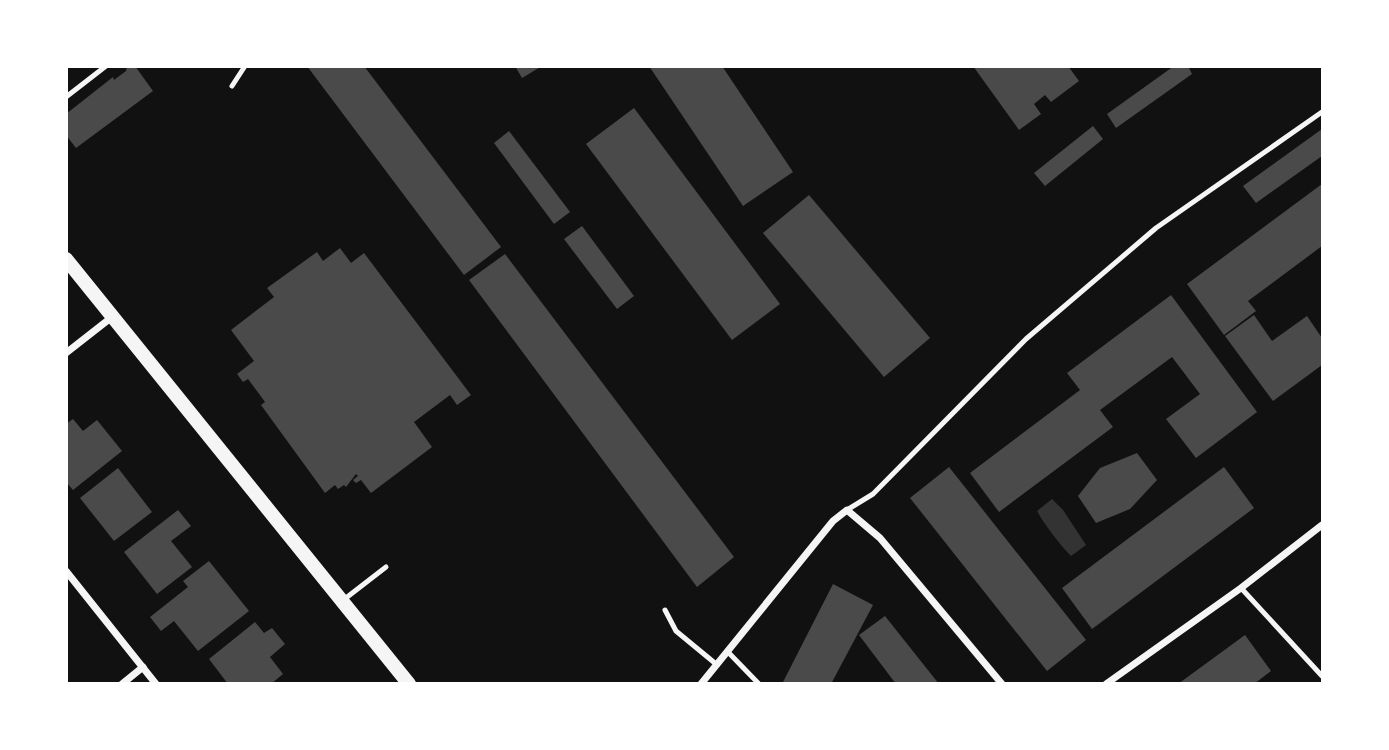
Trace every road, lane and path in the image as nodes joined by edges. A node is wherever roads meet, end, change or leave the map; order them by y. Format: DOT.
graph roads {
  1 [pos="106,66"];
  2 [pos="245,66"];
  3 [pos="232,86"];
  4 [pos="66,97"];
  5 [pos="1322,112"];
  6 [pos="66,259"];
  7 [pos="113,316"];
  8 [pos="66,353"];
  9 [pos="846,510"];
  10 [pos="1322,525"];
  11 [pos="386,567"];
  12 [pos="66,571"];
  13 [pos="1241,588"];
  14 [pos="342,601"];
  15 [pos="665,610"];
  16 [pos="727,650"];
  17 [pos="716,664"];
  18 [pos="143,667"];
  19 [pos="1322,676"];
  20 [pos="122,684"];
  21 [pos="156,684"];
  22 [pos="409,684"];
  23 [pos="701,684"];
  24 [pos="759,684"];
  25 [pos="1002,684"];
  26 [pos="1106,684"];
  1 -- 4 [label="lane"];
  2 -- 3 [label="lane"];
  5 -- 9 [label="lane"];
  6 -- 7 [label="main road"];
  7 -- 8 [label="street"];
  7 -- 14 [label="main road"];
  9 -- 16 [label="street"];
  9 -- 25 [label="street"];
  10 -- 13 [label="street"];
  11 -- 14 [label="lane"];
  12 -- 18 [label="street"];
  13 -- 19 [label="lane"];
  13 -- 26 [label="street"];
  14 -- 22 [label="main road"];
  15 -- 17 [label="lane"];
  16 -- 17 [label="street"];
  16 -- 24 [label="lane"];
  17 -- 23 [label="street"];
  18 -- 20 [label="street"];
  18 -- 21 [label="street"];
}
